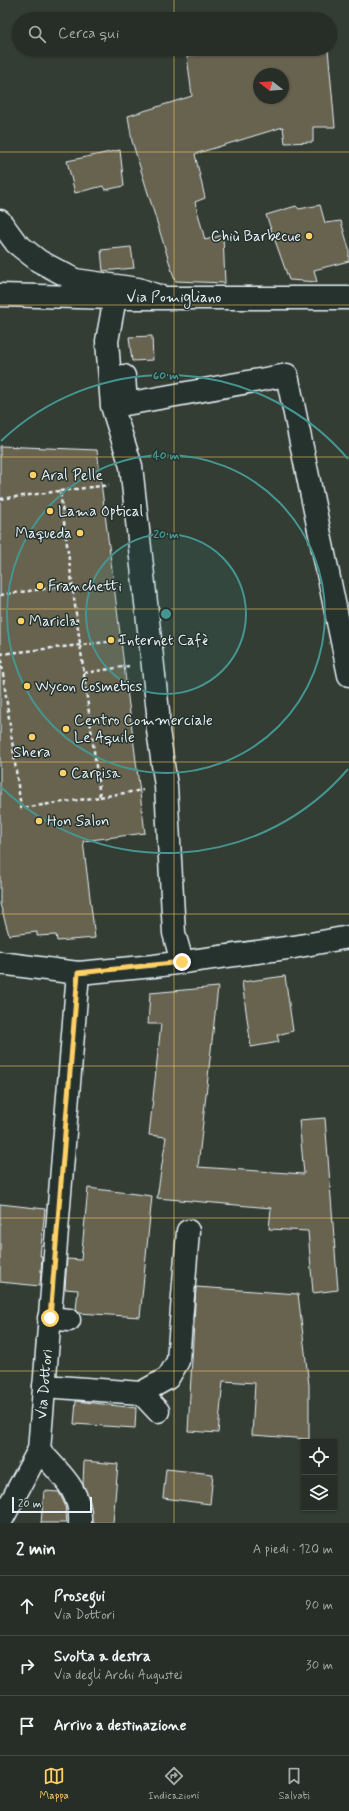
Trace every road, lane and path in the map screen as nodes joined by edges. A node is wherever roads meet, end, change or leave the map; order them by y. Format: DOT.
graph roads {
  1 [pos="0,221"];
  2 [pos="0,294"];
  3 [pos="162,297"];
  4 [pos="114,298"];
  5 [pos="349,298"];
  6 [pos="109,484"];
  7 [pos="60,491"];
  8 [pos="0,499"];
  9 [pos="72,585"];
  10 [pos="0,595"];
  11 [pos="128,639"];
  12 [pos="80,644"];
  13 [pos="0,651"];
  14 [pos="0,654"];
  15 [pos="132,666"];
  16 [pos="84,673"];
  17 [pos="349,675"];
  18 [pos="147,789"];
  19 [pos="100,797"];
  20 [pos="179,836"];
  21 [pos="349,937"];
  22 [pos="182,962"];
  23 [pos="0,963"];
  24 [pos="78,973"];
  25 [pos="188,1231"];
  26 [pos="44,1386"];
  27 [pos="140,1393"];
  28 [pos="158,1411"];
  29 [pos="39,1450"];
  30 [pos="0,1523"];
  31 [pos="80,1523"];
  1 -- 3 [label="main road"];
  2 -- 4 [label="main road, Via Pomigliano"];
  3 -- 4 [label="main road, Via Pomigliano"];
  3 -- 5 [label="main road, Via Pomigliano"];
  4 -- 17 [label="main road"];
  4 -- 22 [label="main road"];
  6 -- 7 [label="path"];
  7 -- 8 [label="path"];
  7 -- 9 [label="path"];
  9 -- 10 [label="path"];
  9 -- 12 [label="path"];
  11 -- 12 [label="path"];
  12 -- 14 [label="path"];
  12 -- 16 [label="path"];
  13 -- 14 [label="path"];
  14 -- 19 [label="path"];
  15 -- 16 [label="path"];
  16 -- 19 [label="path"];
  18 -- 19 [label="path"];
  20 -- 22 [label="main road"];
  21 -- 22 [label="main road"];
  22 -- 24 [label="main road"];
  23 -- 24 [label="main road"];
  24 -- 26 [label="main road, Via Dottori"];
  25 -- 27 [label="main road"];
  26 -- 27 [label="main road"];
  26 -- 29 [label="main road, Via Dottori"];
  27 -- 28 [label="main road"];
  29 -- 30 [label="main road, Via Dottori"];
  29 -- 31 [label="main road"];
}
